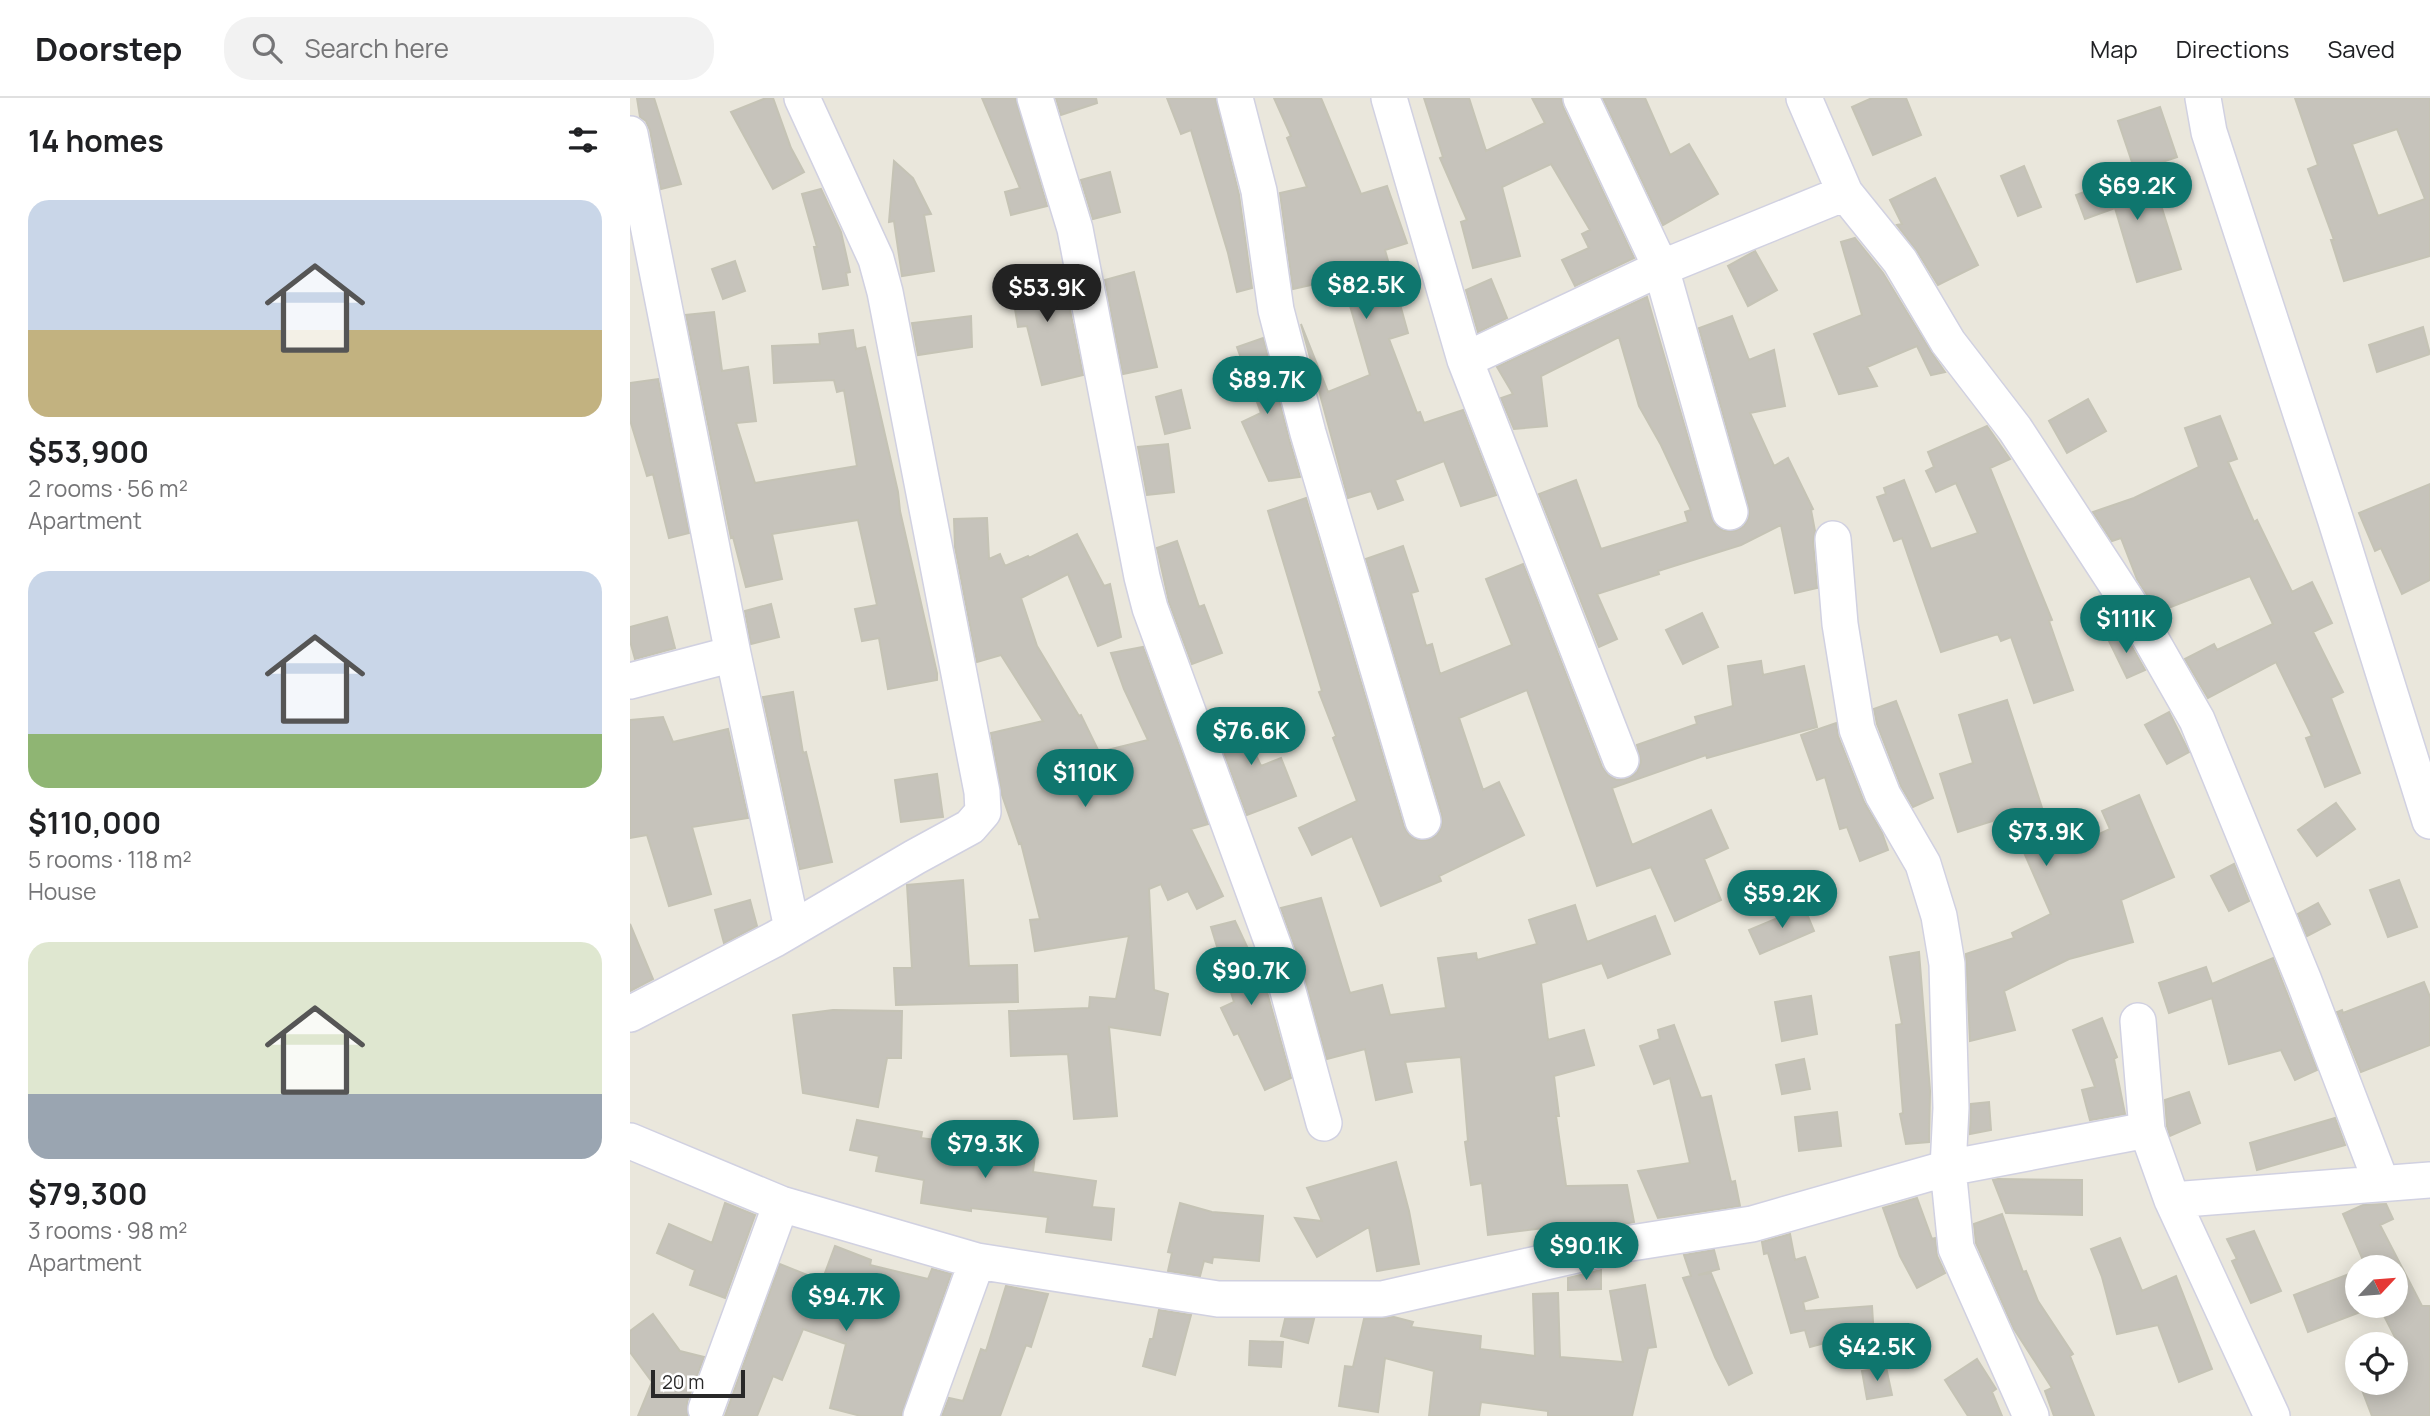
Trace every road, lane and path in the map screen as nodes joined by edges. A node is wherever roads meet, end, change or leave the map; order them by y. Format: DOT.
graph roads {
  1 [pos="802,98"];
  2 [pos="1035,98"];
  3 [pos="1235,98"];
  4 [pos="1389,98"];
  5 [pos="1581,98"];
  6 [pos="1804,98"];
  7 [pos="2203,98"];
  8 [pos="630,134"];
  9 [pos="1845,193"];
  10 [pos="1661,268"];
  11 [pos="1465,360"];
  12 [pos="1730,512"];
  13 [pos="1833,539"];
  14 [pos="733,654"];
  15 [pos="630,681"];
  16 [pos="1620,760"];
  17 [pos="1423,821"];
  18 [pos="2430,821"];
  19 [pos="792,928"];
  20 [pos="630,1014"];
  21 [pos="2138,1021"];
  22 [pos="1324,1123"];
  23 [pos="2147,1130"];
  24 [pos="630,1141"];
  25 [pos="1948,1168"];
  26 [pos="2381,1182"];
  27 [pos="2428,1186"];
  28 [pos="2172,1200"];
  29 [pos="781,1204"];
  30 [pos="977,1261"];
  31 [pos="706,1409"];
  32 [pos="920,1416"];
  33 [pos="2031,1416"];
  34 [pos="2272,1416"];
  1 -- 19 [label="street"];
  2 -- 22 [label="street"];
  3 -- 17 [label="street"];
  4 -- 11 [label="street"];
  5 -- 10 [label="street"];
  6 -- 9 [label="street"];
  7 -- 18 [label="street"];
  8 -- 14 [label="street"];
  9 -- 10 [label="street"];
  9 -- 26 [label="street"];
  10 -- 11 [label="street"];
  10 -- 12 [label="street"];
  11 -- 16 [label="street"];
  13 -- 25 [label="street"];
  14 -- 15 [label="street"];
  14 -- 19 [label="street"];
  19 -- 20 [label="street"];
  21 -- 23 [label="street"];
  23 -- 25 [label="street"];
  23 -- 28 [label="street"];
  24 -- 29 [label="street"];
  25 -- 30 [label="street"];
  25 -- 33 [label="street"];
  26 -- 27 [label="street"];
  26 -- 28 [label="street"];
  28 -- 34 [label="street"];
  29 -- 30 [label="street"];
  29 -- 31 [label="street"];
  30 -- 32 [label="street"];
}
